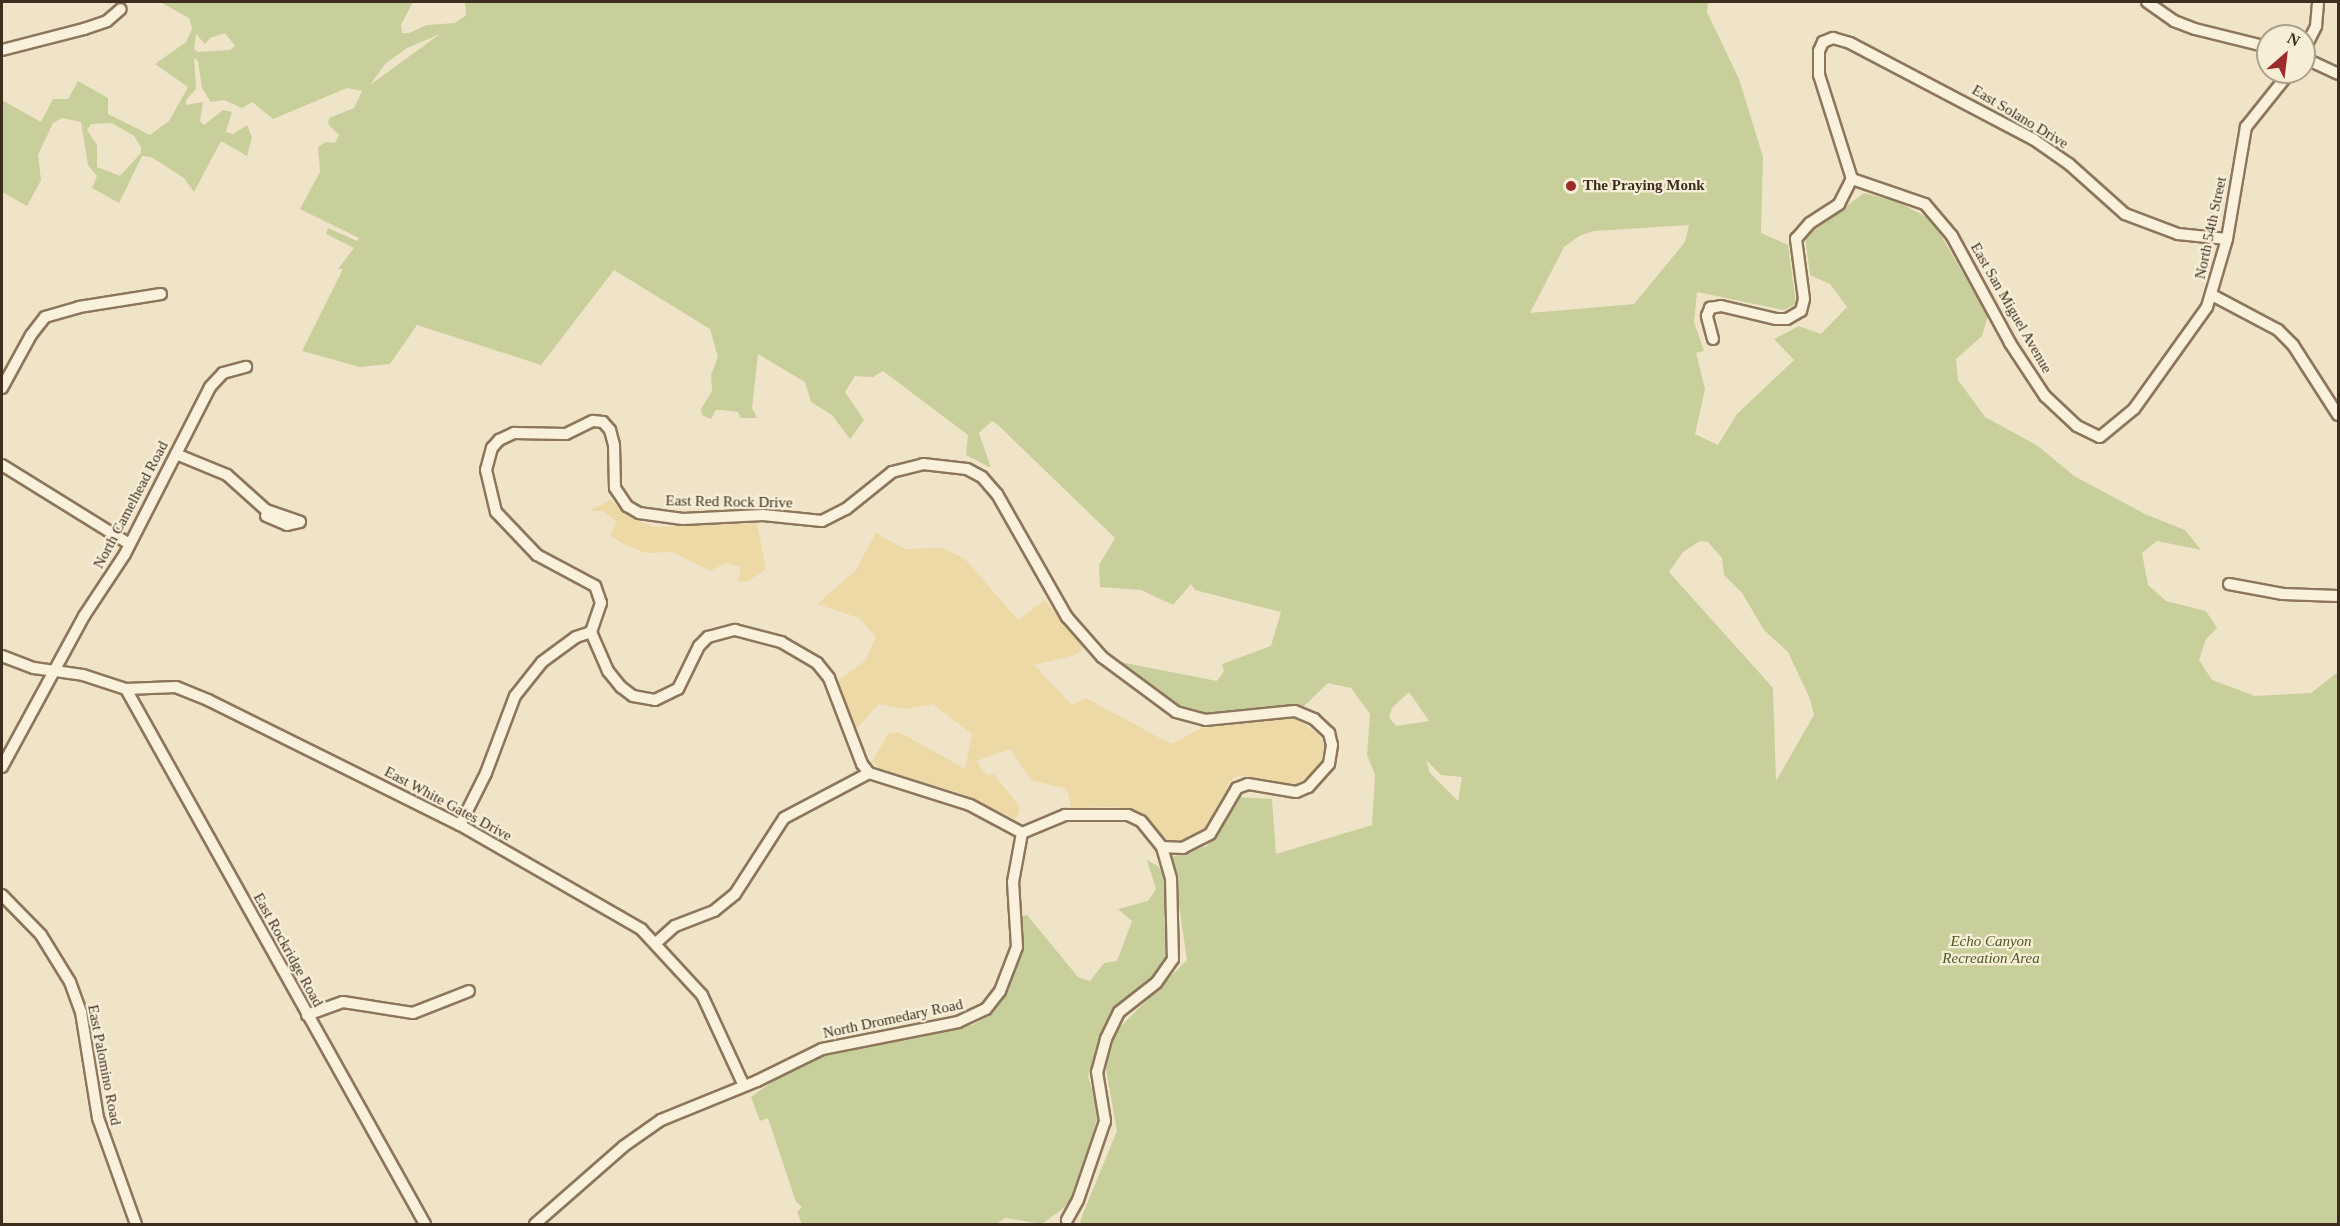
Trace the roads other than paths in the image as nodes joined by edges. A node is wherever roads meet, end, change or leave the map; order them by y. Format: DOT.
graph roads {
  1 [pos="2147,2"];
  2 [pos="2318,2"];
  3 [pos="121,9"];
  4 [pos="2316,26"];
  5 [pos="2256,44"];
  6 [pos="2,50"];
  7 [pos="2316,64"];
  8 [pos="2338,74"];
  9 [pos="2280,84"];
  10 [pos="1852,179"];
  11 [pos="2227,239"];
  12 [pos="161,294"];
  13 [pos="2212,295"];
  14 [pos="1713,339"];
  15 [pos="246,366"];
  16 [pos="2,388"];
  17 [pos="2338,415"];
  18 [pos="2100,437"];
  19 [pos="176,454"];
  20 [pos="2,465"];
  21 [pos="208,469"];
  22 [pos="128,543"];
  23 [pos="2229,584"];
  24 [pos="2338,596"];
  25 [pos="591,632"];
  26 [pos="2,656"];
  27 [pos="53,670"];
  28 [pos="126,689"];
  29 [pos="2,767"];
  30 [pos="869,773"];
  31 [pos="460,825"];
  32 [pos="1022,833"];
  33 [pos="1162,847"];
  34 [pos="2,895"];
  35 [pos="657,942"];
  36 [pos="469,991"];
  37 [pos="307,1015"];
  38 [pos="744,1086"];
  39 [pos="1067,1220"];
  40 [pos="135,1224"];
  41 [pos="425,1224"];
  42 [pos="535,1224"];
  1 -- 5 [label="street"];
  2 -- 4 [label="street"];
  3 -- 6 [label="street"];
  7 -- 8 [label="street"];
  9 -- 11 [label="street, North 54th Street"];
  10 -- 11 [label="street, East Solano Drive"];
  10 -- 14 [label="street"];
  10 -- 18 [label="street, East San Miguel Avenue"];
  11 -- 13 [label="street, North 54th Street"];
  12 -- 16 [label="street"];
  13 -- 17 [label="street"];
  13 -- 18 [label="street, North 54th Street"];
  15 -- 19 [label="street, North Camelhead Road"];
  19 -- 21 [label="street"];
  19 -- 22 [label="street, North Camelhead Road"];
  20 -- 22 [label="street"];
  21 -- 21 [label="street"];
  22 -- 27 [label="street, North Camelhead Road"];
  23 -- 24 [label="street"];
  25 -- 30 [label="street"];
  25 -- 31 [label="street"];
  25 -- 33 [label="street, East Red Rock Drive"];
  26 -- 27 [label="street, East White Gates Drive"];
  27 -- 28 [label="street, East White Gates Drive"];
  27 -- 29 [label="street, North Camelhead Road"];
  28 -- 31 [label="street, East White Gates Drive"];
  28 -- 37 [label="street, East Rockridge Road"];
  30 -- 32 [label="street"];
  30 -- 35 [label="street"];
  31 -- 35 [label="street, East White Gates Drive"];
  32 -- 33 [label="street"];
  32 -- 38 [label="street, North Dromedary Road"];
  33 -- 39 [label="street"];
  34 -- 40 [label="street, East Palomino Road"];
  35 -- 38 [label="street, East White Gates Drive"];
  36 -- 37 [label="street"];
  37 -- 41 [label="street, East Rockridge Road"];
  38 -- 42 [label="street, North Dromedary Road"];
}
